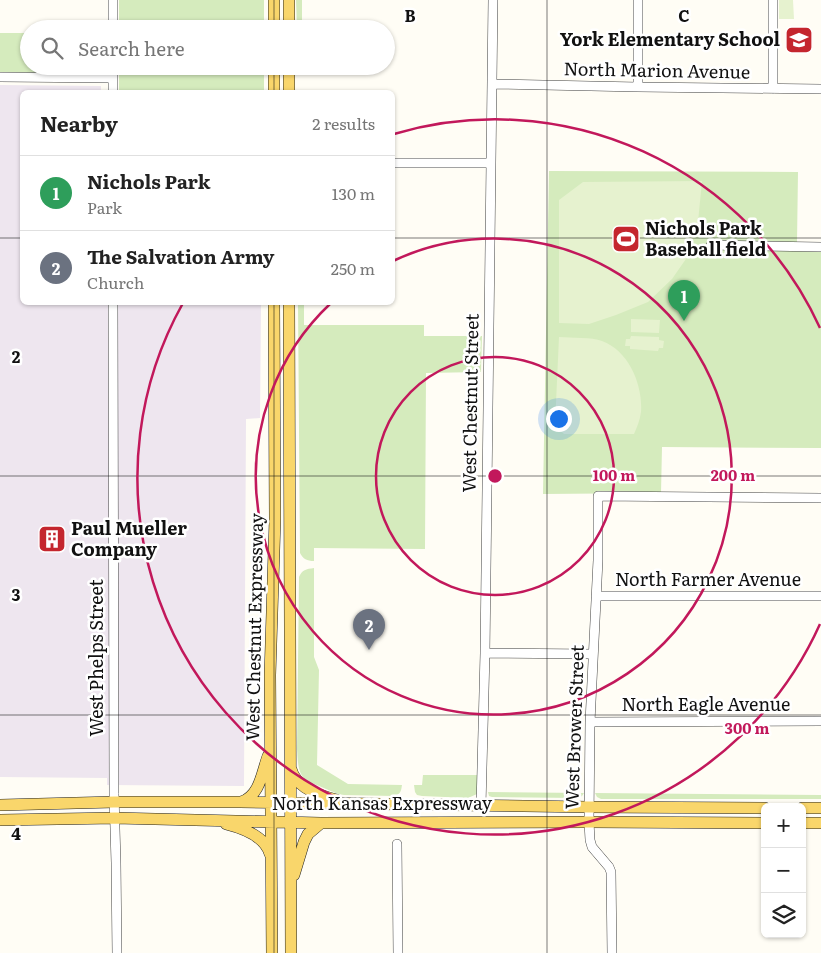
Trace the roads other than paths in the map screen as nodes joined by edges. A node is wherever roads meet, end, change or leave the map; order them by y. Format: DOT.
graph roads {
  1 [pos="113,0"];
  2 [pos="274,0"];
  3 [pos="289,0"];
  4 [pos="493,0"];
  5 [pos="638,0"];
  6 [pos="773,0"];
  7 [pos="113,20"];
  8 [pos="274,20"];
  9 [pos="289,20"];
  10 [pos="274,75"];
  11 [pos="289,75"];
  12 [pos="0,77"];
  13 [pos="113,78"];
  14 [pos="492,84"];
  15 [pos="638,88"];
  16 [pos="773,88"];
  17 [pos="821,89"];
  18 [pos="113,90"];
  19 [pos="274,90"];
  20 [pos="289,90"];
  21 [pos="395,163"];
  22 [pos="490,163"];
  23 [pos="711,245"];
  24 [pos="821,247"];
  25 [pos="113,305"];
  26 [pos="274,305"];
  27 [pos="289,305"];
  28 [pos="821,498"];
  29 [pos="596,596"];
  30 [pos="821,596"];
  31 [pos="484,653"];
  32 [pos="593,654"];
  33 [pos="821,720"];
  34 [pos="590,722"];
  35 [pos="271,750"];
  36 [pos="290,767"];
  37 [pos="114,802"];
  38 [pos="240,802"];
  39 [pos="272,803"];
  40 [pos="290,804"];
  41 [pos="351,804"];
  42 [pos="0,805"];
  43 [pos="481,806"];
  44 [pos="589,807"];
  45 [pos="761,808"];
  46 [pos="806,808"];
  47 [pos="821,808"];
  48 [pos="115,818"];
  49 [pos="0,820"];
  50 [pos="207,820"];
  51 [pos="272,822"];
  52 [pos="290,822"];
  53 [pos="589,822"];
  54 [pos="321,823"];
  55 [pos="761,823"];
  56 [pos="806,823"];
  57 [pos="821,823"];
  58 [pos="397,844"];
  59 [pos="272,865"];
  60 [pos="291,889"];
  61 [pos="117,953"];
  62 [pos="272,953"];
  63 [pos="291,953"];
  64 [pos="398,953"];
  65 [pos="612,953"];
  1 -- 7 [label="street"];
  2 -- 8 [label="main road"];
  3 -- 9 [label="main road"];
  4 -- 14 [label="street, West Chestnut Street"];
  5 -- 15 [label="street"];
  6 -- 16 [label="street"];
  10 -- 19 [label="main road"];
  11 -- 20 [label="main road"];
  12 -- 13 [label="street"];
  13 -- 18 [label="street"];
  14 -- 15 [label="street, North Marion Avenue"];
  14 -- 22 [label="street, West Chestnut Street"];
  15 -- 16 [label="street, North Marion Avenue"];
  16 -- 17 [label="street, North Marion Avenue"];
  21 -- 22 [label="street"];
  22 -- 31 [label="street, West Chestnut Street"];
  23 -- 24 [label="street"];
  25 -- 37 [label="street, West Phelps Street"];
  26 -- 35 [label="main road, West Chestnut Expressway"];
  27 -- 36 [label="main road, West Chestnut Expressway"];
  28 -- 29 [label="street, West Brower Street"];
  29 -- 30 [label="street, North Farmer Avenue"];
  29 -- 32 [label="street, West Brower Street"];
  31 -- 32 [label="street"];
  31 -- 43 [label="street, West Chestnut Street"];
  32 -- 34 [label="street, West Brower Street"];
  33 -- 34 [label="street, North Eagle Avenue"];
  34 -- 44 [label="street, West Brower Street"];
  35 -- 38 [label="main road"];
  35 -- 39 [label="main road, West Chestnut Expressway"];
  36 -- 40 [label="main road, West Chestnut Expressway"];
  36 -- 41 [label="main road"];
  37 -- 38 [label="main road, North Kansas Expressway"];
  37 -- 42 [label="main road, North Kansas Expressway"];
  37 -- 48 [label="street, West Phelps Street"];
  38 -- 39 [label="main road, North Kansas Expressway"];
  39 -- 40 [label="main road, North Kansas Expressway"];
  39 -- 51 [label="main road, West Chestnut Expressway"];
  40 -- 41 [label="main road, North Kansas Expressway"];
  40 -- 52 [label="main road, West Chestnut Expressway"];
  41 -- 43 [label="main road, North Kansas Expressway"];
  43 -- 44 [label="main road, North Kansas Expressway"];
  44 -- 45 [label="main road, North Kansas Expressway"];
  44 -- 53 [label="street, West Brower Street"];
  46 -- 47 [label="main road"];
  48 -- 49 [label="main road, North Kansas Expressway"];
  48 -- 50 [label="main road, North Kansas Expressway"];
  48 -- 61 [label="street, West Phelps Street"];
  50 -- 51 [label="main road, North Kansas Expressway"];
  50 -- 59 [label="main road"];
  51 -- 52 [label="main road, North Kansas Expressway"];
  51 -- 59 [label="main road, West Chestnut Expressway"];
  52 -- 54 [label="main road, North Kansas Expressway"];
  52 -- 60 [label="main road, West Chestnut Expressway"];
  53 -- 54 [label="main road, North Kansas Expressway"];
  53 -- 55 [label="main road, North Kansas Expressway"];
  53 -- 65 [label="street, West Brower Street"];
  54 -- 60 [label="main road"];
  56 -- 57 [label="main road"];
  58 -- 64 [label="street"];
  59 -- 62 [label="main road, West Chestnut Expressway"];
  60 -- 63 [label="main road, West Chestnut Expressway"];
}
